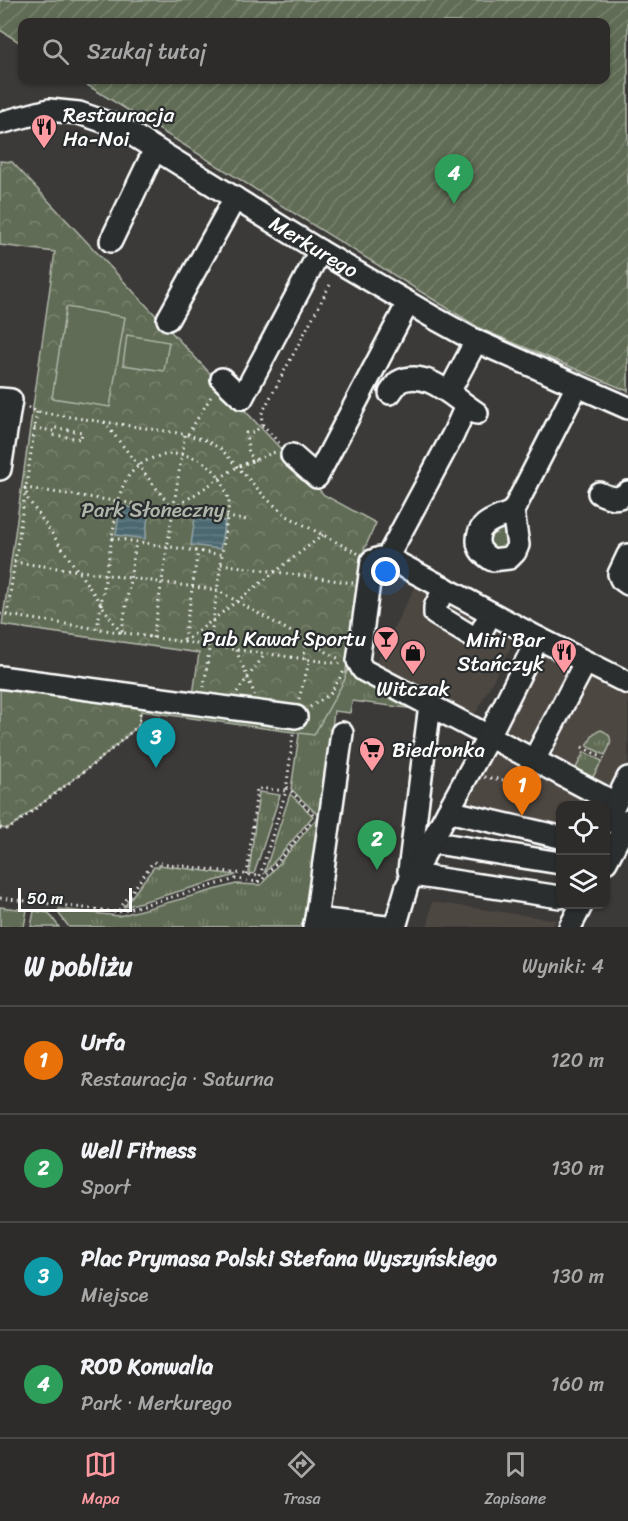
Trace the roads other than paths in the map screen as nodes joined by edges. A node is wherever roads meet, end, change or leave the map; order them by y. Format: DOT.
graph roads {
  1 [pos="0,123"];
  2 [pos="155,149"];
  3 [pos="235,198"];
  4 [pos="111,241"];
  5 [pos="320,251"];
  6 [pos="408,303"];
  7 [pos="168,319"];
  8 [pos="476,341"];
  9 [pos="222,379"];
  10 [pos="577,386"];
  11 [pos="449,392"];
  12 [pos="390,393"];
  13 [pos="0,399"];
  14 [pos="628,408"];
  15 [pos="289,451"];
  16 [pos="0,469"];
  17 [pos="628,492"];
  18 [pos="599,493"];
  19 [pos="513,511"];
  20 [pos="628,555"];
  21 [pos="387,558"];
  22 [pos="628,584"];
  23 [pos="445,588"];
  24 [pos="491,613"];
  25 [pos="538,638"];
  26 [pos="585,663"];
  27 [pos="0,677"];
  28 [pos="628,683"];
  29 [pos="430,705"];
  30 [pos="296,717"];
  31 [pos="342,733"];
  32 [pos="489,736"];
  33 [pos="534,760"];
  34 [pos="628,778"];
  35 [pos="615,803"];
  36 [pos="448,812"];
  37 [pos="610,814"];
  38 [pos="628,820"];
  39 [pos="556,836"];
  40 [pos="430,842"];
  41 [pos="615,857"];
  42 [pos="556,862"];
  43 [pos="410,880"];
  44 [pos="556,896"];
  45 [pos="579,909"];
  46 [pos="315,923"];
  47 [pos="386,927"];
  48 [pos="395,927"];
  49 [pos="570,927"];
  1 -- 2 [label="street, Merkurego"];
  2 -- 3 [label="street, Merkurego"];
  2 -- 4 [label="street"];
  3 -- 5 [label="street, Merkurego"];
  3 -- 7 [label="street"];
  5 -- 6 [label="street, Merkurego"];
  5 -- 9 [label="street"];
  6 -- 8 [label="street, Merkurego"];
  6 -- 15 [label="street"];
  8 -- 10 [label="street, Merkurego"];
  8 -- 11 [label="street"];
  10 -- 14 [label="street, Merkurego"];
  10 -- 19 [label="street"];
  11 -- 12 [label="street"];
  11 -- 21 [label="street"];
  13 -- 16 [label="street"];
  17 -- 18 [label="street"];
  20 -- 22 [label="street"];
  21 -- 23 [label="street"];
  21 -- 29 [label="street"];
  23 -- 24 [label="street"];
  23 -- 24 [label="street"];
  24 -- 25 [label="street"];
  25 -- 26 [label="street"];
  25 -- 32 [label="street"];
  26 -- 28 [label="street"];
  26 -- 33 [label="street"];
  27 -- 30 [label="street"];
  29 -- 32 [label="street"];
  29 -- 43 [label="street"];
  31 -- 46 [label="street"];
  32 -- 33 [label="street"];
  32 -- 36 [label="street"];
  33 -- 35 [label="street"];
  34 -- 35 [label="street"];
  35 -- 37 [label="street"];
  36 -- 39 [label="street"];
  36 -- 40 [label="street"];
  38 -- 41 [label="street"];
  40 -- 42 [label="street"];
  40 -- 43 [label="street"];
  43 -- 44 [label="street"];
  43 -- 48 [label="street"];
  45 -- 49 [label="street"];
  46 -- 47 [label="street"];
}
